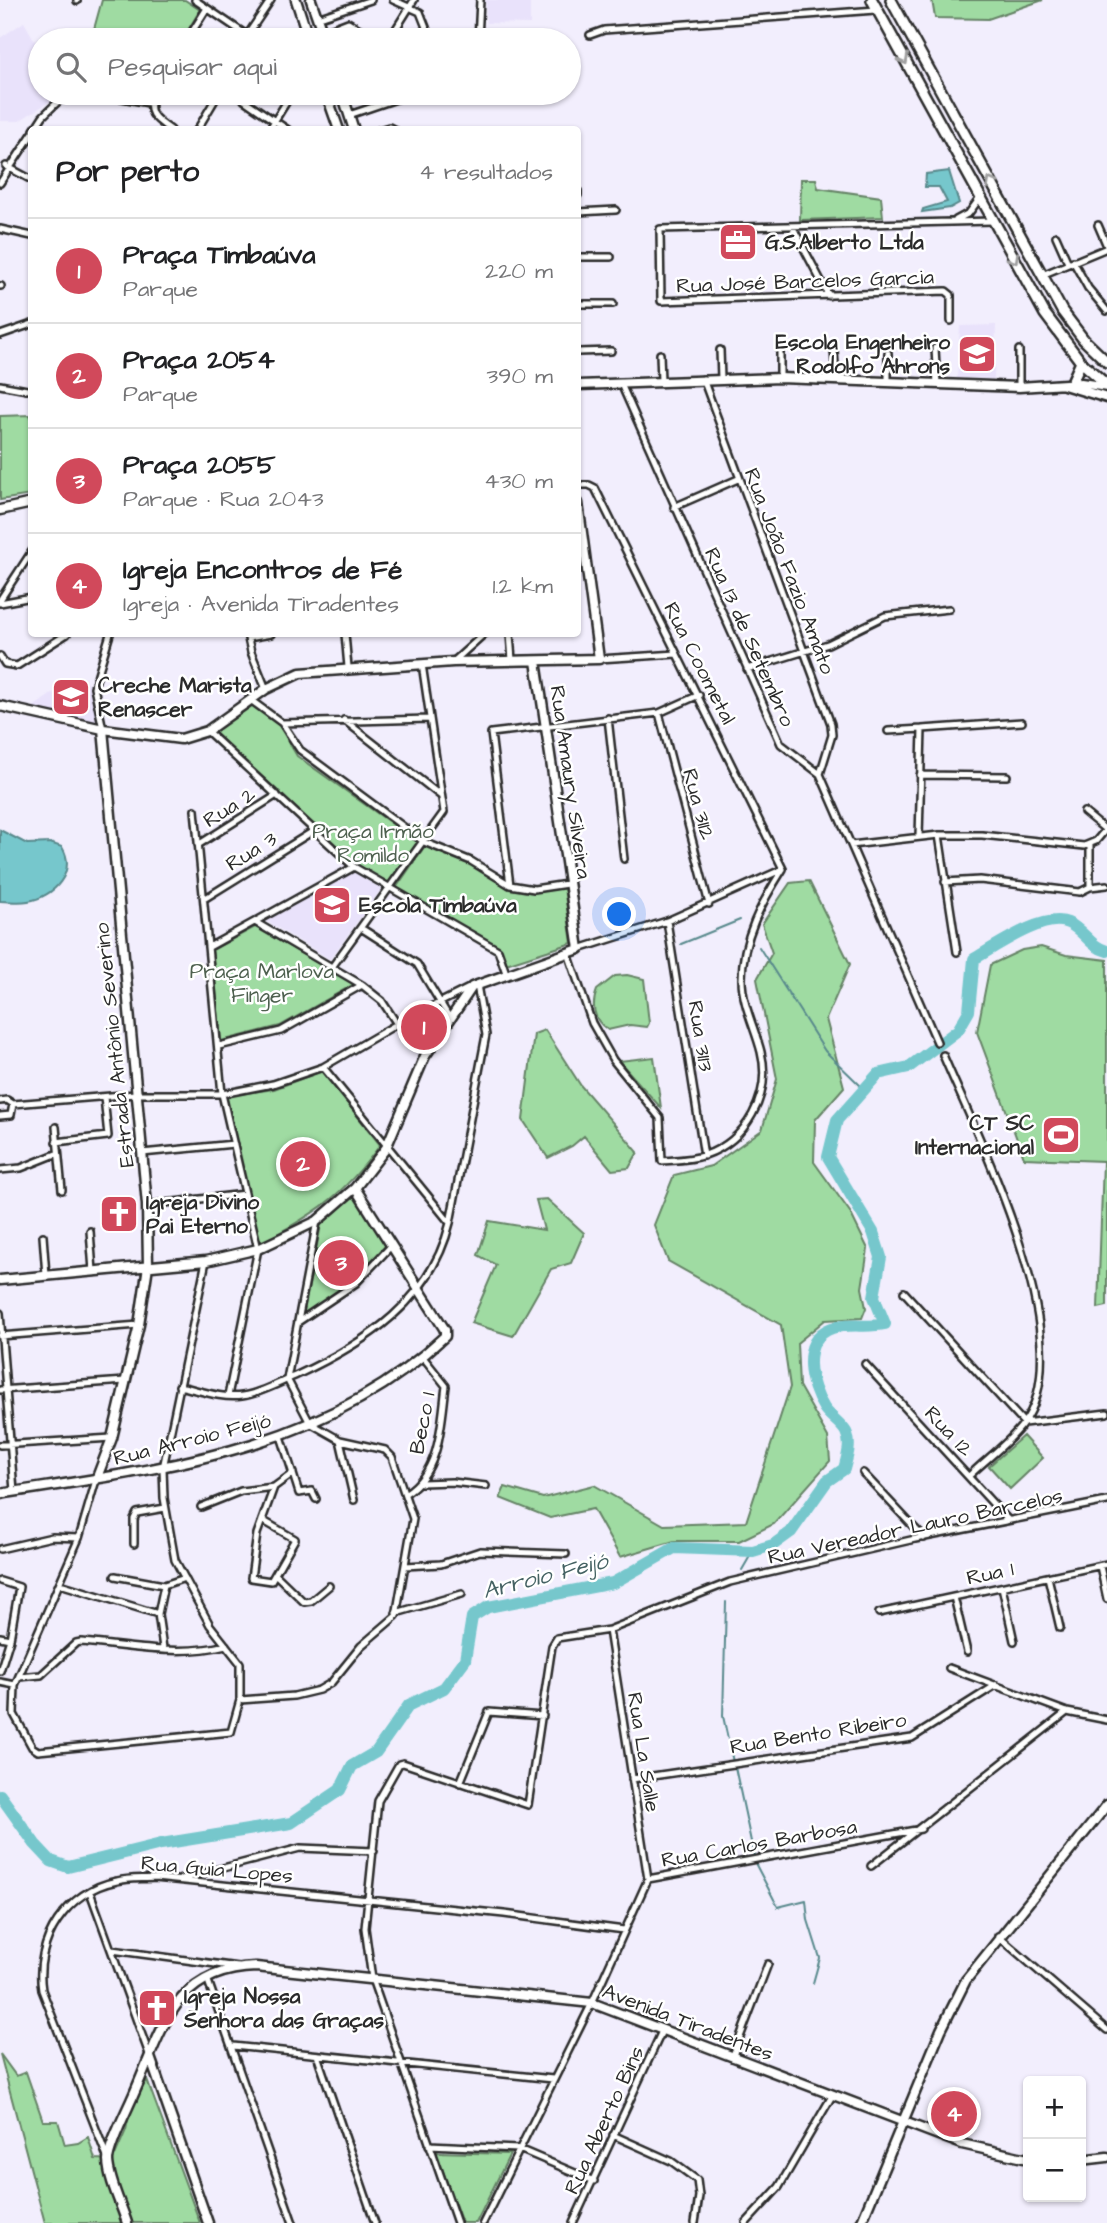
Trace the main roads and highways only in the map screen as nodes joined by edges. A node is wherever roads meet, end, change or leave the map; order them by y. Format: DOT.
graph roads {
  1 [pos="891,0"];
  2 [pos="874,5"];
  3 [pos="1081,362"];
  4 [pos="1107,362"];
  5 [pos="1068,384"];
  6 [pos="1107,386"];
  4 -- 1 [label="main road, one-way"];
  2 -- 3 [label="main road, one-way"];
  3 -- 5 [label="main road"];
  3 -- 6 [label="main road"];
}
